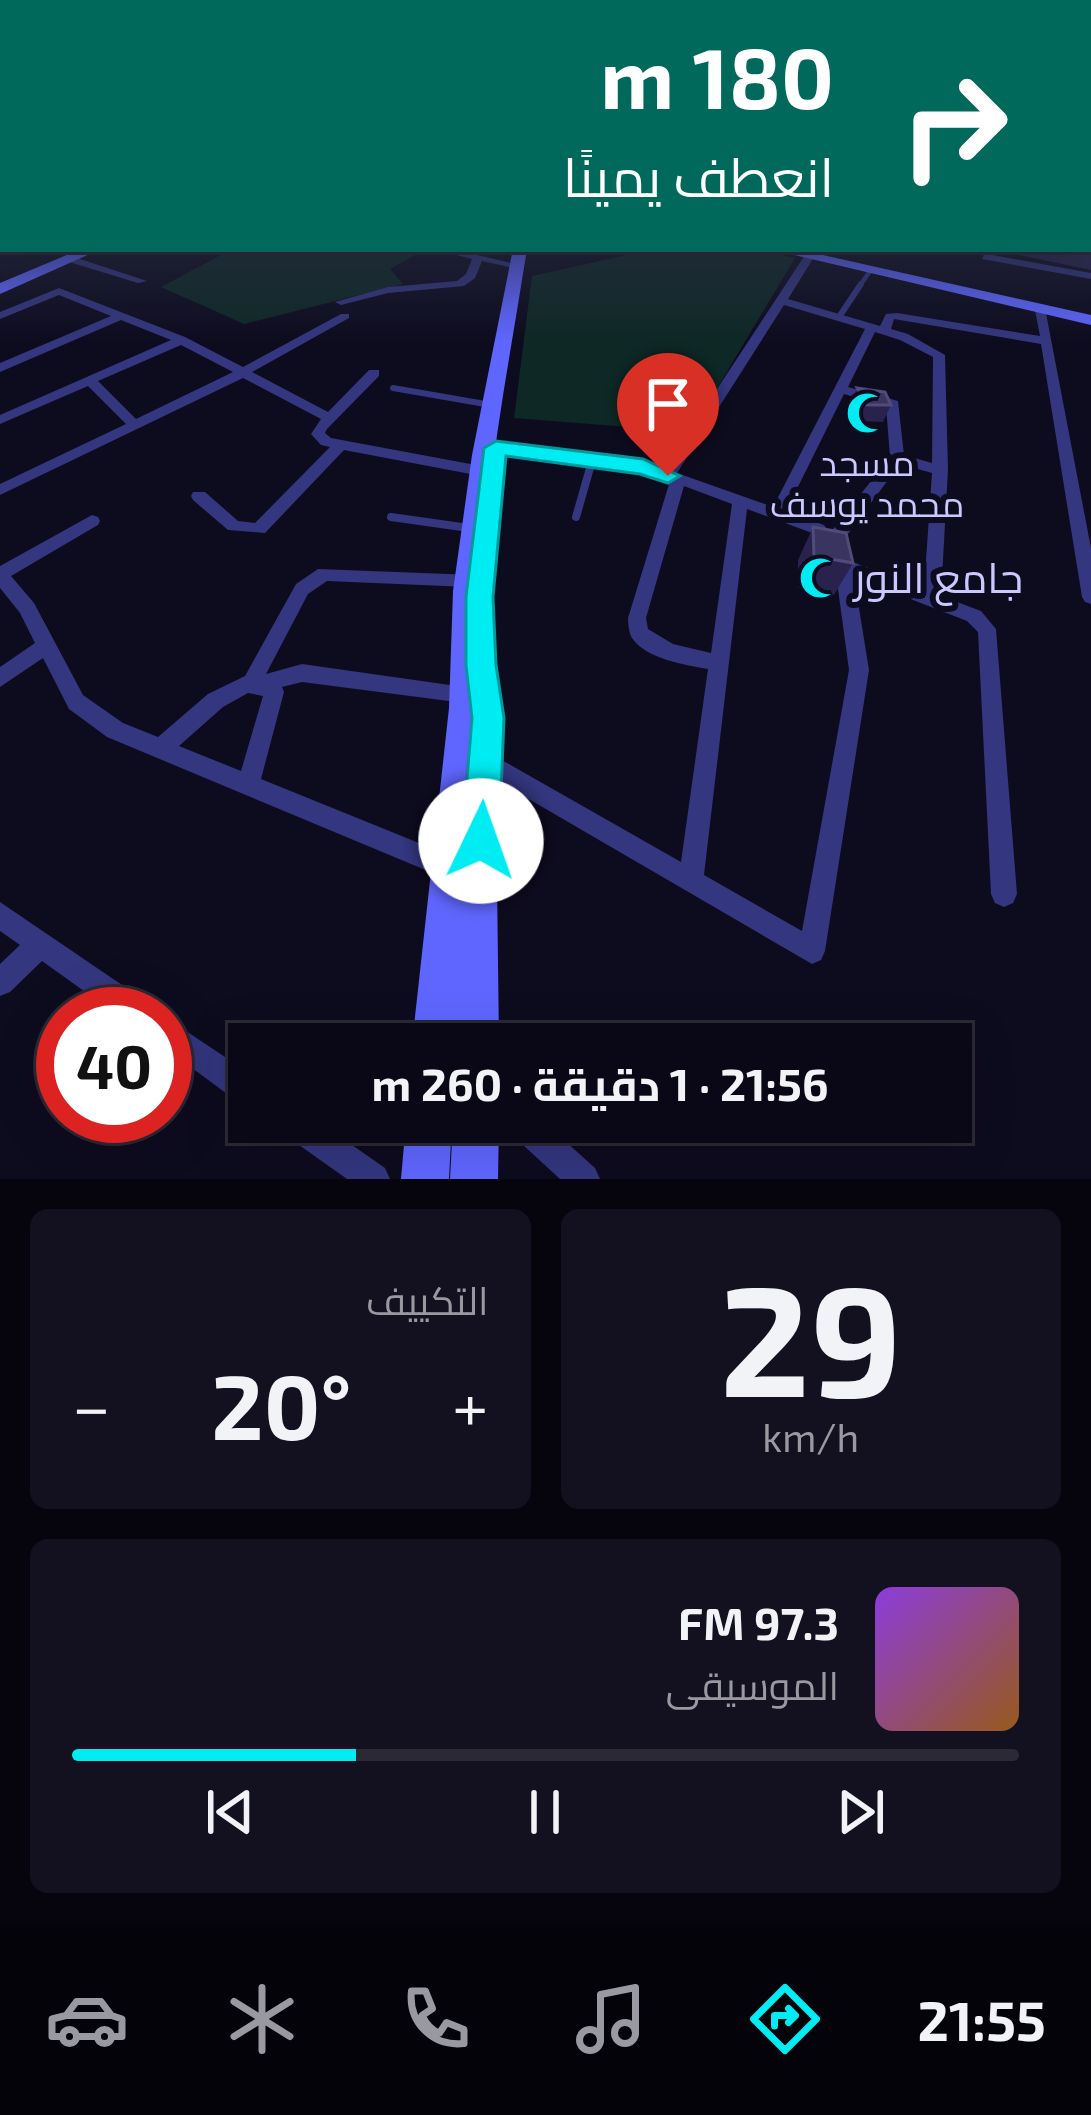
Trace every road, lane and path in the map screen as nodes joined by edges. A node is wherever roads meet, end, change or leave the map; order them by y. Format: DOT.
graph roads {
  1 [pos="87,252"];
  2 [pos="453,252"];
  3 [pos="814,252"];
  4 [pos="990,252"];
  5 [pos="521,254"];
  6 [pos="478,257"];
  7 [pos="70,259"];
  8 [pos="870,271"];
  9 [pos="1091,276"];
  10 [pos="142,281"];
  11 [pos="0,289"];
  12 [pos="784,301"];
  13 [pos="1091,308"];
  14 [pos="1041,310"];
  15 [pos="0,316"];
  16 [pos="121,316"];
  17 [pos="839,317"];
  18 [pos="1091,320"];
  19 [pos="878,329"];
  20 [pos="181,340"];
  21 [pos="1047,341"];
  22 [pos="0,368"];
  23 [pos="242,373"];
  24 [pos="374,373"];
  25 [pos="89,381"];
  26 [pos="392,388"];
  27 [pos="840,389"];
  28 [pos="490,405"];
  29 [pos="329,418"];
  30 [pos="0,420"];
  31 [pos="136,426"];
  32 [pos="339,447"];
  33 [pos="897,458"];
  34 [pos="488,459"];
  35 [pos="592,461"];
  36 [pos="940,470"];
  37 [pos="673,477"];
  38 [pos="0,490"];
  39 [pos="199,496"];
  40 [pos="740,500"];
  41 [pos="777,514"];
  42 [pos="392,517"];
  43 [pos="576,518"];
  44 [pos="92,521"];
  45 [pos="475,529"];
  46 [pos="1086,535"];
  47 [pos="831,544"];
  48 [pos="844,566"];
  49 [pos="0,575"];
  50 [pos="468,580"];
  51 [pos="1091,597"];
  52 [pos="932,599"];
  53 [pos="47,645"];
  54 [pos="719,663"];
  55 [pos="0,678"];
  56 [pos="260,681"];
  57 [pos="464,694"];
  58 [pos="161,749"];
  59 [pos="485,762"];
  60 [pos="248,785"];
  61 [pos="446,867"];
  62 [pos="691,881"];
  63 [pos="1004,894"];
  64 [pos="0,915"];
  65 [pos="41,944"];
  66 [pos="0,982"];
  67 [pos="102,987"];
  68 [pos="435,1023"];
  69 [pos="477,1023"];
  70 [pos="192,1050"];
  71 [pos="228,1076"];
  72 [pos="323,1143"];
  73 [pos="427,1143"];
  74 [pos="475,1143"];
  75 [pos="544,1143"];
  76 [pos="374,1179"];
  77 [pos="424,1179"];
  78 [pos="474,1179"];
  79 [pos="584,1179"];
  1 -- 7 [label="street"];
  2 -- 6 [label="street"];
  3 -- 8 [label="street"];
  3 -- 12 [label="street"];
  3 -- 13 [label="street"];
  4 -- 9 [label="street"];
  5 -- 6 [label="street"];
  5 -- 28 [label="street"];
  5 -- 34 [label="street"];
  6 -- 23 [label="street"];
  7 -- 10 [label="street"];
  7 -- 11 [label="street"];
  8 -- 14 [label="street"];
  8 -- 17 [label="lane"];
  12 -- 17 [label="street"];
  12 -- 37 [label="street"];
  14 -- 18 [label="street"];
  14 -- 21 [label="street"];
  15 -- 16 [label="street"];
  16 -- 20 [label="street"];
  16 -- 22 [label="street"];
  17 -- 19 [label="street"];
  19 -- 21 [label="street"];
  19 -- 27 [label="street"];
  19 -- 36 [label="street"];
  20 -- 23 [label="street"];
  20 -- 25 [label="street"];
  21 -- 46 [label="street"];
  23 -- 29 [label="street"];
  23 -- 31 [label="street"];
  24 -- 29 [label="street"];
  25 -- 30 [label="street"];
  25 -- 31 [label="street"];
  26 -- 28 [label="lane"];
  27 -- 33 [label="street"];
  27 -- 41 [label="street"];
  28 -- 34 [label="street"];
  29 -- 32 [label="street"];
  31 -- 38 [label="street"];
  32 -- 34 [label="street"];
  32 -- 39 [label="street"];
  33 -- 36 [label="street"];
  33 -- 47 [label="street"];
  34 -- 35 [label="street"];
  34 -- 45 [label="street"];
  34 -- 59 [label="street"];
  35 -- 37 [label="street"];
  35 -- 43 [label="lane"];
  36 -- 52 [label="street"];
  37 -- 40 [label="street"];
  37 -- 54 [label="street"];
  40 -- 41 [label="street"];
  40 -- 54 [label="street"];
  41 -- 47 [label="street"];
  42 -- 45 [label="lane"];
  44 -- 49 [label="street"];
  45 -- 50 [label="street"];
  46 -- 51 [label="street"];
  47 -- 48 [label="street"];
  48 -- 52 [label="street"];
  48 -- 62 [label="street"];
  49 -- 53 [label="street"];
  50 -- 56 [label="street"];
  50 -- 57 [label="street"];
  52 -- 63 [label="street"];
  53 -- 55 [label="street"];
  53 -- 58 [label="street"];
  54 -- 62 [label="street"];
  56 -- 57 [label="street"];
  56 -- 58 [label="street"];
  56 -- 60 [label="street"];
  57 -- 61 [label="street"];
  58 -- 60 [label="street"];
  59 -- 62 [label="street"];
  59 -- 69 [label="street"];
  60 -- 61 [label="street"];
  61 -- 68 [label="street"];
  64 -- 65 [label="street"];
  65 -- 66 [label="street"];
  65 -- 67 [label="street"];
  70 -- 71 [label="street"];
  72 -- 76 [label="street"];
  73 -- 77 [label="street"];
  74 -- 78 [label="street"];
  75 -- 79 [label="street"];
}
